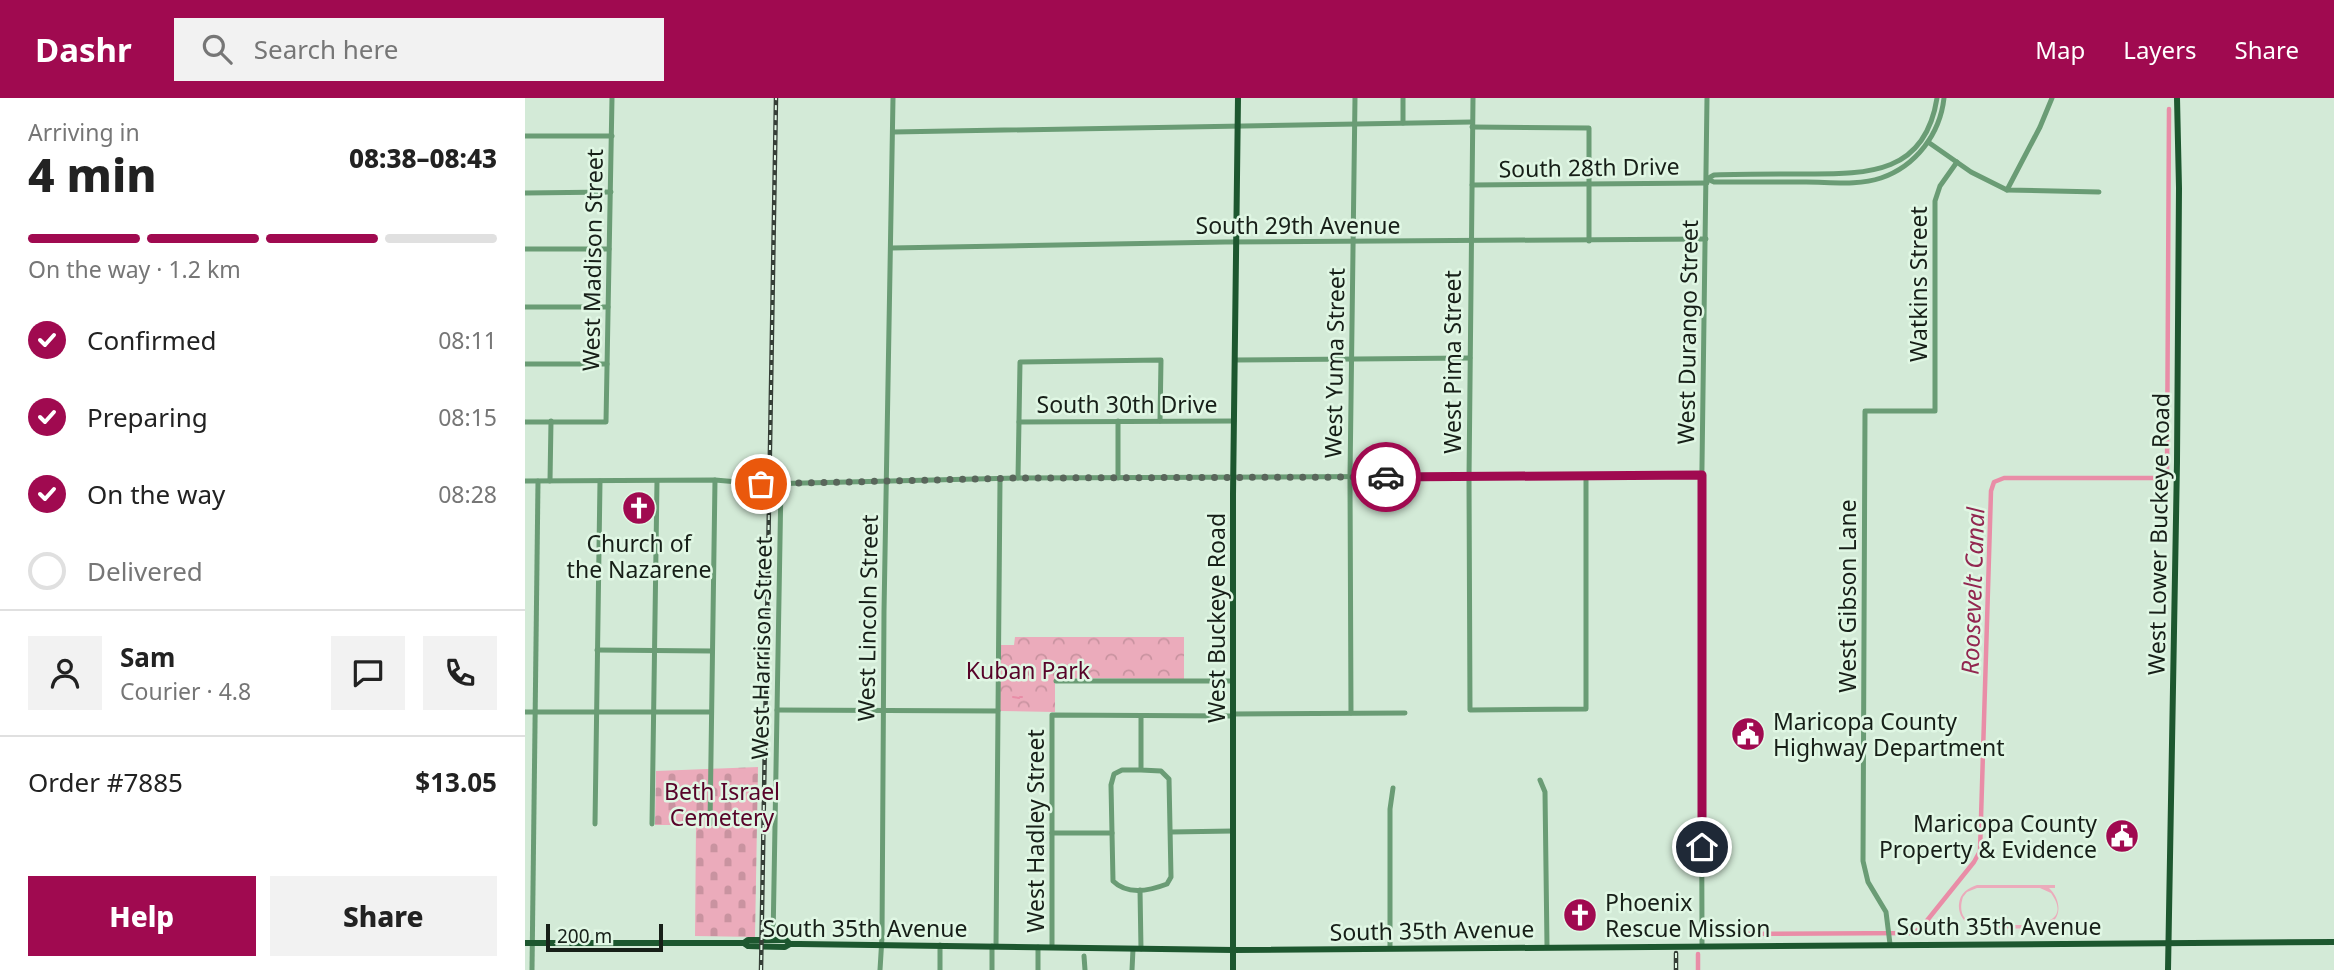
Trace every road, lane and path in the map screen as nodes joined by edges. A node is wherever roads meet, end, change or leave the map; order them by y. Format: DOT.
graph roads {
  1 [pos="612,98"];
  2 [pos="893,98"];
  3 [pos="1238,98"];
  4 [pos="1355,98"];
  5 [pos="1403,98"];
  6 [pos="1473,98"];
  7 [pos="1707,98"];
  8 [pos="1937,98"];
  9 [pos="1944,98"];
  10 [pos="2052,98"];
  11 [pos="2177,98"];
  12 [pos="1403,123"];
  13 [pos="1355,124"];
  14 [pos="1238,125"];
  15 [pos="1472,125"];
  16 [pos="893,132"];
  17 [pos="525,135"];
  18 [pos="612,136"];
  19 [pos="1923,138"];
  20 [pos="1929,142"];
  21 [pos="1957,162"];
  22 [pos="1707,181"];
  23 [pos="1589,184"];
  24 [pos="1472,185"];
  25 [pos="2007,190"];
  26 [pos="611,192"];
  27 [pos="2099,192"];
  28 [pos="525,193"];
  29 [pos="1706,239"];
  30 [pos="1471,241"];
  31 [pos="1589,241"];
  32 [pos="1353,242"];
  33 [pos="1235,243"];
  34 [pos="891,248"];
  35 [pos="525,249"];
  36 [pos="610,249"];
  37 [pos="525,307"];
  38 [pos="608,307"];
  39 [pos="1470,358"];
  40 [pos="1352,359"];
  41 [pos="1235,360"];
  42 [pos="525,364"];
  43 [pos="607,364"];
  44 [pos="1865,411"];
  45 [pos="551,421"];
  46 [pos="1118,421"];
  47 [pos="1160,421"];
  48 [pos="1234,421"];
  49 [pos="525,422"];
  50 [pos="1019,422"];
  51 [pos="1586,475"];
  52 [pos="1702,475"];
  53 [pos="1350,477"];
  54 [pos="1018,478"];
  55 [pos="1118,478"];
  56 [pos="1233,478"];
  57 [pos="1469,478"];
  58 [pos="715,480"];
  59 [pos="1000,480"];
  60 [pos="525,481"];
  61 [pos="538,481"];
  62 [pos="550,481"];
  63 [pos="600,481"];
  64 [pos="657,481"];
  65 [pos="887,481"];
  66 [pos="781,482"];
  67 [pos="597,650"];
  68 [pos="655,650"];
  69 [pos="712,651"];
  70 [pos="1056,681"];
  71 [pos="1233,681"];
  72 [pos="777,710"];
  73 [pos="653,711"];
  74 [pos="998,711"];
  75 [pos="525,712"];
  76 [pos="535,712"];
  77 [pos="596,712"];
  78 [pos="711,712"];
  79 [pos="883,712"];
  80 [pos="1351,713"];
  81 [pos="1405,713"];
  82 [pos="1233,715"];
  83 [pos="1141,716"];
  84 [pos="1141,770"];
  85 [pos="1540,780"];
  86 [pos="1393,788"];
  87 [pos="595,824"];
  88 [pos="652,824"];
  89 [pos="711,824"];
  90 [pos="1233,831"];
  91 [pos="1171,832"];
  92 [pos="1112,833"];
  93 [pos="1052,834"];
  94 [pos="1140,890"];
  95 [pos="1890,937"];
  96 [pos="773,940"];
  97 [pos="2334,942"];
  98 [pos="529,943"];
  99 [pos="744,943"];
  100 [pos="790,944"];
  101 [pos="2168,944"];
  102 [pos="881,945"];
  103 [pos="940,945"];
  104 [pos="1702,945"];
  105 [pos="994,946"];
  106 [pos="1547,946"];
  107 [pos="1038,947"];
  108 [pos="1052,947"];
  109 [pos="1137,948"];
  110 [pos="1390,948"];
  111 [pos="1233,950"];
  112 [pos="1084,956"];
  113 [pos="532,970"];
  114 [pos="880,970"];
  115 [pos="940,970"];
  116 [pos="992,970"];
  117 [pos="1038,970"];
  118 [pos="1085,970"];
  119 [pos="1132,970"];
  120 [pos="1233,970"];
  121 [pos="2168,970"];
  1 -- 18 [label="street, West Madison Street"];
  2 -- 16 [label="street, West Lincoln Street"];
  3 -- 14 [label="main road, West Buckeye Road"];
  4 -- 13 [label="street, West Yuma Street"];
  5 -- 12 [label="street"];
  6 -- 15 [label="street, West Pima Street"];
  7 -- 22 [label="street, West Durango Street"];
  8 -- 19 [label="street"];
  9 -- 20 [label="street"];
  10 -- 25 [label="street"];
  11 -- 101 [label="main road, West Lower Buckeye Road"];
  12 -- 13 [label="street"];
  12 -- 15 [label="street"];
  13 -- 14 [label="street"];
  13 -- 32 [label="street, West Yuma Street"];
  14 -- 16 [label="street"];
  14 -- 33 [label="main road, West Buckeye Road"];
  15 -- 23 [label="street"];
  15 -- 24 [label="street, West Pima Street"];
  16 -- 34 [label="street, West Lincoln Street"];
  17 -- 18 [label="street"];
  18 -- 26 [label="street, West Madison Street"];
  19 -- 20 [label="street"];
  19 -- 22 [label="street"];
  20 -- 21 [label="street"];
  20 -- 22 [label="street"];
  21 -- 25 [label="street"];
  21 -- 44 [label="street, Watkins Street"];
  22 -- 23 [label="street, South 28th Drive"];
  22 -- 29 [label="street, West Durango Street"];
  23 -- 24 [label="street, South 28th Drive"];
  23 -- 31 [label="street"];
  24 -- 30 [label="street, West Pima Street"];
  25 -- 27 [label="street"];
  26 -- 28 [label="street"];
  26 -- 36 [label="street, West Madison Street"];
  29 -- 31 [label="street, South 29th Avenue"];
  29 -- 52 [label="street, West Durango Street"];
  30 -- 31 [label="street, South 29th Avenue"];
  30 -- 32 [label="street, South 29th Avenue"];
  30 -- 39 [label="street, West Pima Street"];
  32 -- 33 [label="street, South 29th Avenue"];
  32 -- 40 [label="street, West Yuma Street"];
  33 -- 34 [label="street, South 29th Avenue"];
  33 -- 41 [label="main road, West Buckeye Road"];
  34 -- 65 [label="street, West Lincoln Street"];
  35 -- 36 [label="street"];
  36 -- 38 [label="street, West Madison Street"];
  37 -- 38 [label="street"];
  38 -- 43 [label="street, West Madison Street"];
  39 -- 40 [label="street"];
  39 -- 57 [label="street, West Pima Street"];
  40 -- 41 [label="street"];
  40 -- 53 [label="street, West Yuma Street"];
  41 -- 48 [label="main road, West Buckeye Road"];
  42 -- 43 [label="street"];
  43 -- 45 [label="street, West Madison Street"];
  44 -- 95 [label="street, West Gibson Lane"];
  45 -- 49 [label="street"];
  45 -- 62 [label="street"];
  46 -- 47 [label="street, South 30th Drive"];
  46 -- 50 [label="street, South 30th Drive"];
  46 -- 55 [label="street"];
  47 -- 48 [label="street, South 30th Drive"];
  47 -- 50 [label="street"];
  48 -- 56 [label="main road, West Buckeye Road"];
  50 -- 54 [label="street"];
  51 -- 52 [label="street"];
  51 -- 57 [label="street"];
  51 -- 57 [label="street, West Pima Street"];
  52 -- 104 [label="street, West Durango Street"];
  53 -- 56 [label="street"];
  53 -- 57 [label="street"];
  53 -- 80 [label="street, West Yuma Street"];
  54 -- 55 [label="street"];
  54 -- 59 [label="street"];
  55 -- 56 [label="street"];
  56 -- 71 [label="main road, West Buckeye Road"];
  58 -- 64 [label="street"];
  58 -- 66 [label="street"];
  58 -- 69 [label="street"];
  59 -- 65 [label="street"];
  59 -- 74 [label="street"];
  60 -- 61 [label="street"];
  61 -- 62 [label="street"];
  61 -- 76 [label="street"];
  62 -- 63 [label="street"];
  63 -- 64 [label="street"];
  63 -- 67 [label="street"];
  64 -- 68 [label="street"];
  65 -- 66 [label="street"];
  65 -- 79 [label="street, West Lincoln Street"];
  66 -- 72 [label="street, West Harrison Street"];
  67 -- 68 [label="street"];
  67 -- 77 [label="street"];
  68 -- 69 [label="street"];
  68 -- 73 [label="street"];
  69 -- 78 [label="street"];
  70 -- 71 [label="street"];
  71 -- 82 [label="main road, West Buckeye Road"];
  72 -- 79 [label="street"];
  72 -- 96 [label="street, West Harrison Street"];
  73 -- 77 [label="street"];
  73 -- 78 [label="street"];
  73 -- 88 [label="street"];
  74 -- 79 [label="street"];
  74 -- 105 [label="street"];
  75 -- 76 [label="street"];
  76 -- 77 [label="street"];
  76 -- 98 [label="street"];
  77 -- 87 [label="street"];
  78 -- 89 [label="street"];
  79 -- 102 [label="street, West Lincoln Street"];
  80 -- 81 [label="street"];
  80 -- 82 [label="street"];
  82 -- 83 [label="street"];
  82 -- 90 [label="main road, West Buckeye Road"];
  83 -- 84 [label="street"];
  83 -- 93 [label="street, West Hadley Street"];
  84 -- 91 [label="street"];
  84 -- 92 [label="street"];
  85 -- 106 [label="street"];
  86 -- 110 [label="street"];
  90 -- 91 [label="street"];
  90 -- 111 [label="main road, West Buckeye Road"];
  91 -- 94 [label="street"];
  92 -- 93 [label="street"];
  92 -- 94 [label="street"];
  93 -- 108 [label="street, West Hadley Street"];
  94 -- 109 [label="street"];
  95 -- 101 [label="main road, South 35th Avenue"];
  95 -- 104 [label="main road, South 35th Avenue"];
  96 -- 99 [label="main road"];
  96 -- 100 [label="main road"];
  97 -- 101 [label="main road, South 35th Avenue"];
  98 -- 99 [label="main road, South 35th Avenue"];
  98 -- 113 [label="street"];
  99 -- 100 [label="main road, South 35th Avenue"];
  100 -- 102 [label="main road, South 35th Avenue"];
  101 -- 121 [label="main road, West Lower Buckeye Road"];
  102 -- 103 [label="main road, South 35th Avenue"];
  102 -- 114 [label="street, West Lincoln Street"];
  103 -- 105 [label="main road, South 35th Avenue"];
  103 -- 115 [label="street"];
  104 -- 106 [label="main road, South 35th Avenue"];
  105 -- 107 [label="main road, South 35th Avenue"];
  105 -- 116 [label="street"];
  106 -- 110 [label="main road, South 35th Avenue"];
  107 -- 108 [label="main road, South 35th Avenue"];
  107 -- 117 [label="street, West Hadley Street"];
  108 -- 109 [label="main road, South 35th Avenue"];
  109 -- 111 [label="main road, South 35th Avenue"];
  109 -- 119 [label="street"];
  110 -- 111 [label="main road, South 35th Avenue"];
  111 -- 120 [label="main road, West Buckeye Road"];
  112 -- 118 [label="street"];
}
